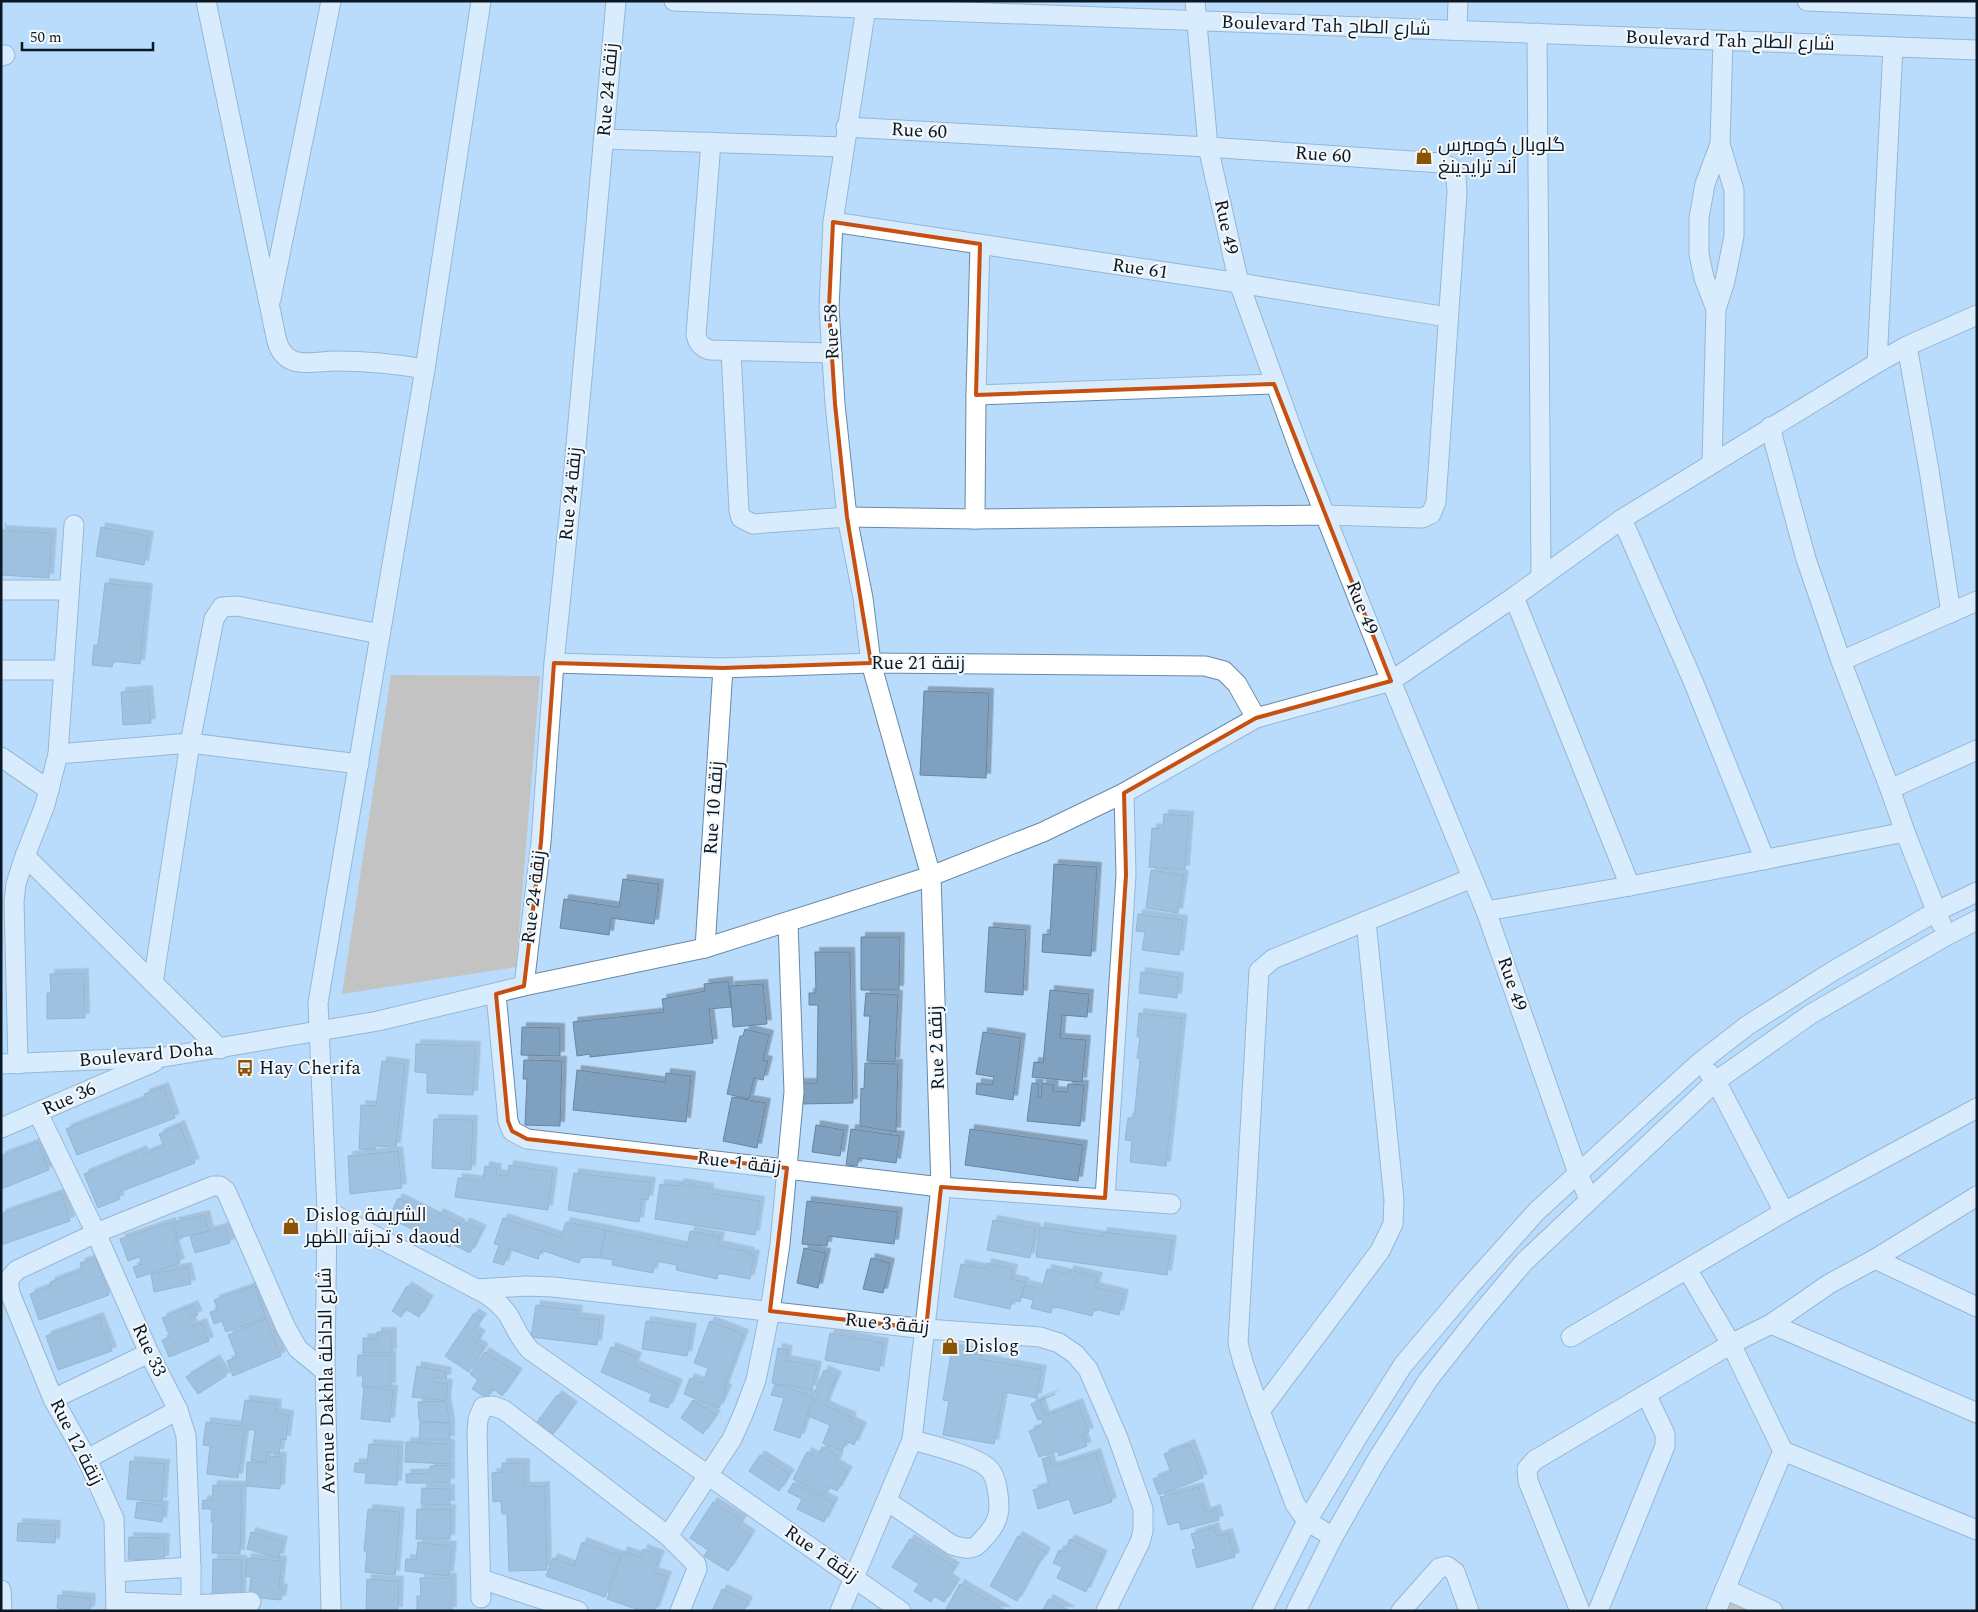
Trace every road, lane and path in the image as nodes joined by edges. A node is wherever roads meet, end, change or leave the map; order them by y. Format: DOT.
graph roads {
  1 [pos="206,1"];
  2 [pos="331,1"];
  3 [pos="481,1"];
  4 [pos="616,1"];
  5 [pos="674,1"];
  6 [pos="1195,1"];
  7 [pos="1458,1"];
  8 [pos="1807,1"];
  9 [pos="867,5"];
  10 [pos="1977,8"];
  11 [pos="1197,21"];
  12 [pos="1457,30"];
  13 [pos="1537,33"];
  14 [pos="1723,40"];
  15 [pos="1893,47"];
  16 [pos="1977,50"];
  17 [pos="846,127"];
  18 [pos="604,139"];
  19 [pos="711,142"];
  20 [pos="1720,144"];
  21 [pos="844,147"];
  22 [pos="1208,147"];
  23 [pos="833,222"];
  24 [pos="980,244"];
  25 [pos="1238,283"];
  26 [pos="270,308"];
  27 [pos="1716,309"];
  28 [pos="1977,315"];
  29 [pos="1447,317"];
  30 [pos="1907,346"];
  31 [pos="731,351"];
  32 [pos="832,353"];
  33 [pos="1877,363"];
  34 [pos="425,369"];
  35 [pos="1274,384"];
  36 [pos="976,395"];
  37 [pos="1770,427"];
  38 [pos="1712,463"];
  39 [pos="1326,515"];
  40 [pos="847,517"];
  41 [pos="975,519"];
  42 [pos="1622,520"];
  43 [pos="74,525"];
  44 [pos="1541,577"];
  45 [pos="1,590"];
  46 [pos="69,590"];
  47 [pos="1514,597"];
  48 [pos="1977,601"];
  49 [pos="1951,613"];
  50 [pos="380,634"];
  51 [pos="1841,661"];
  52 [pos="554,663"];
  53 [pos="871,663"];
  54 [pos="724,668"];
  55 [pos="1,670"];
  56 [pos="64,670"];
  57 [pos="1391,681"];
  58 [pos="1256,718"];
  59 [pos="190,742"];
  60 [pos="1977,750"];
  61 [pos="58,754"];
  62 [pos="1,757"];
  63 [pos="359,764"];
  64 [pos="49,790"];
  65 [pos="1890,790"];
  66 [pos="1124,793"];
  67 [pos="1905,832"];
  68 [pos="25,856"];
  69 [pos="1765,860"];
  70 [pos="932,876"];
  71 [pos="1472,878"];
  72 [pos="1630,886"];
  73 [pos="1977,892"];
  74 [pos="1486,911"];
  75 [pos="1937,911"];
  76 [pos="1977,920"];
  77 [pos="1366,921"];
  78 [pos="788,922"];
  79 [pos="1946,936"];
  80 [pos="705,948"];
  81 [pos="8,975"];
  82 [pos="153,983"];
  83 [pos="524,986"];
  84 [pos="496,994"];
  85 [pos="319,1031"];
  86 [pos="220,1049"];
  87 [pos="164,1057"];
  88 [pos="1700,1063"];
  89 [pos="10,1064"];
  90 [pos="1716,1082"];
  91 [pos="1977,1108"];
  92 [pos="38,1113"];
  93 [pos="1,1128"];
  94 [pos="788,1168"];
  95 [pos="1578,1173"];
  96 [pos="941,1187"];
  97 [pos="1977,1196"];
  98 [pos="1105,1198"];
  99 [pos="1589,1199"];
  100 [pos="1171,1204"];
  101 [pos="327,1211"];
  102 [pos="1784,1212"];
  103 [pos="96,1233"];
  104 [pos="1875,1258"];
  105 [pos="1688,1269"];
  106 [pos="476,1289"];
  107 [pos="1977,1306"];
  108 [pos="770,1311"];
  109 [pos="1772,1324"];
  110 [pos="926,1329"];
  111 [pos="1570,1337"];
  112 [pos="1731,1344"];
  113 [pos="150,1352"];
  114 [pos="325,1371"];
  115 [pos="1646,1394"];
  116 [pos="53,1398"];
  117 [pos="178,1410"];
  118 [pos="1260,1412"];
  119 [pos="1977,1413"];
  120 [pos="912,1440"];
  121 [pos="1783,1451"];
  122 [pos="87,1458"];
  123 [pos="707,1476"];
  124 [pos="887,1501"];
  125 [pos="1307,1521"];
  126 [pos="1977,1530"];
  127 [pos="668,1536"];
  128 [pos="1332,1537"];
  129 [pos="192,1567"];
  130 [pos="115,1572"];
  131 [pos="853,1577"];
  132 [pos="481,1579"];
  133 [pos="1724,1589"];
  134 [pos="1,1590"];
  135 [pos="481,1598"];
  136 [pos="251,1602"];
  137 [pos="190,1605"];
  138 [pos="1265,1605"];
  139 [pos="116,1607"];
  140 [pos="2,1611"];
  141 [pos="331,1611"];
  142 [pos="578,1611"];
  143 [pos="680,1611"];
  144 [pos="840,1611"];
  145 [pos="901,1611"];
  146 [pos="1106,1611"];
  147 [pos="1295,1611"];
  148 [pos="1401,1611"];
  149 [pos="1469,1611"];
  150 [pos="1580,1611"];
  151 [pos="1598,1611"];
  152 [pos="1716,1611"];
  153 [pos="1773,1611"];
  1 -- 26 [label="street"];
  2 -- 26 [label="street"];
  3 -- 34 [label="street, Avenue Dakhla شارع الداخلة"];
  4 -- 18 [label="street, Rue 24 زنقة"];
  5 -- 9 [label="street, Boulevard Tah شارع الطاح"];
  6 -- 11 [label="street, Rue 49"];
  7 -- 12 [label="street"];
  8 -- 10 [label="street"];
  9 -- 11 [label="street, Boulevard Tah شارع الطاح"];
  9 -- 17 [label="street, Rue 58"];
  11 -- 12 [label="street, Boulevard Tah شارع الطاح"];
  11 -- 22 [label="street, Rue 49"];
  12 -- 13 [label="street, Boulevard Tah شارع الطاح"];
  13 -- 14 [label="street, Boulevard Tah شارع الطاح"];
  13 -- 44 [label="street"];
  14 -- 15 [label="street, Boulevard Tah شارع الطاح"];
  14 -- 20 [label="street"];
  15 -- 16 [label="street, Boulevard Tah شارع الطاح"];
  15 -- 33 [label="street"];
  17 -- 21 [label="street, Rue 58"];
  17 -- 22 [label="street, Rue 60"];
  18 -- 19 [label="street"];
  18 -- 52 [label="street, Rue 24 زنقة"];
  19 -- 21 [label="street"];
  19 -- 31 [label="street"];
  20 -- 27 [label="street"];
  20 -- 27 [label="street"];
  21 -- 23 [label="street, Rue 58"];
  22 -- 25 [label="street, Rue 49"];
  22 -- 29 [label="street, Rue 60"];
  23 -- 24 [label="street, Rue 61"];
  23 -- 32 [label="street, Rue 58"];
  24 -- 25 [label="street, Rue 61"];
  24 -- 36 [label="street"];
  25 -- 29 [label="street, Rue 61"];
  25 -- 35 [label="street, Rue 49"];
  26 -- 34 [label="street"];
  27 -- 38 [label="street"];
  28 -- 30 [label="street, Boulevard Doha"];
  29 -- 39 [label="street, Rue 60"];
  30 -- 33 [label="street, Boulevard Doha"];
  30 -- 49 [label="street"];
  31 -- 32 [label="street"];
  31 -- 40 [label="street"];
  32 -- 40 [label="street, Rue 58"];
  33 -- 37 [label="street, Boulevard Doha"];
  34 -- 50 [label="street, Avenue Dakhla شارع الداخلة"];
  35 -- 36 [label="street"];
  35 -- 39 [label="street, Rue 49"];
  36 -- 41 [label="street"];
  37 -- 38 [label="street, Boulevard Doha"];
  37 -- 51 [label="street"];
  38 -- 42 [label="street, Boulevard Doha"];
  39 -- 41 [label="street"];
  39 -- 57 [label="street, Rue 49"];
  40 -- 41 [label="street"];
  40 -- 53 [label="street, Rue 58"];
  42 -- 44 [label="street, Boulevard Doha"];
  42 -- 69 [label="street"];
  43 -- 46 [label="street"];
  44 -- 47 [label="street, Boulevard Doha"];
  45 -- 46 [label="street"];
  46 -- 56 [label="street"];
  47 -- 57 [label="street, Boulevard Doha"];
  47 -- 72 [label="street"];
  48 -- 49 [label="street"];
  49 -- 51 [label="street"];
  50 -- 59 [label="street"];
  50 -- 63 [label="street, Avenue Dakhla شارع الداخلة"];
  51 -- 65 [label="street"];
  52 -- 54 [label="street, Rue 21 زنقة"];
  52 -- 83 [label="street, Rue 24 زنقة"];
  53 -- 54 [label="street, Rue 21 زنقة"];
  53 -- 58 [label="street, Rue 21 زنقة"];
  53 -- 70 [label="street, Rue 2 زنقة"];
  54 -- 80 [label="street, Rue 10 زنقة"];
  55 -- 56 [label="street"];
  56 -- 61 [label="street"];
  57 -- 58 [label="street, Boulevard Doha"];
  57 -- 71 [label="street, Rue 49"];
  58 -- 66 [label="street, Boulevard Doha"];
  59 -- 61 [label="street"];
  59 -- 63 [label="street"];
  59 -- 82 [label="street"];
  60 -- 65 [label="street"];
  61 -- 64 [label="street"];
  62 -- 64 [label="street"];
  63 -- 85 [label="street, Avenue Dakhla شارع الداخلة"];
  64 -- 68 [label="street"];
  65 -- 67 [label="street"];
  66 -- 70 [label="street, Boulevard Doha"];
  66 -- 98 [label="street"];
  67 -- 69 [label="street"];
  67 -- 75 [label="street"];
  68 -- 81 [label="street"];
  68 -- 82 [label="street"];
  69 -- 72 [label="street"];
  70 -- 78 [label="street, Boulevard Doha"];
  70 -- 96 [label="street, Rue 2 زنقة"];
  71 -- 74 [label="street, Rue 49"];
  71 -- 77 [label="street"];
  72 -- 74 [label="street"];
  73 -- 75 [label="street"];
  74 -- 95 [label="street, Rue 49"];
  75 -- 79 [label="street"];
  75 -- 88 [label="street"];
  76 -- 79 [label="street"];
  77 -- 118 [label="street"];
  77 -- 118 [label="street"];
  78 -- 80 [label="street, Boulevard Doha"];
  78 -- 94 [label="street"];
  79 -- 90 [label="street"];
  80 -- 83 [label="street, Boulevard Doha"];
  81 -- 89 [label="street"];
  82 -- 86 [label="street"];
  83 -- 84 [label="street, Boulevard Doha"];
  84 -- 85 [label="street, Boulevard Doha"];
  84 -- 94 [label="street, Rue 1 زنقة"];
  85 -- 86 [label="street, Boulevard Doha"];
  85 -- 101 [label="street, Avenue Dakhla شارع الداخلة"];
  86 -- 87 [label="street, Boulevard Doha"];
  87 -- 89 [label="street, Boulevard Doha"];
  87 -- 92 [label="street, Rue 36"];
  88 -- 90 [label="street"];
  88 -- 95 [label="street"];
  90 -- 99 [label="street"];
  90 -- 102 [label="street"];
  91 -- 102 [label="street"];
  92 -- 93 [label="street, Rue 36"];
  92 -- 103 [label="street, Rue 33"];
  94 -- 96 [label="street, Rue 1 زنقة"];
  94 -- 108 [label="street"];
  95 -- 99 [label="street, Rue 49"];
  95 -- 125 [label="street"];
  96 -- 98 [label="street, Rue 1 زنقة"];
  96 -- 110 [label="street, Rue 2 زنقة"];
  97 -- 104 [label="street"];
  98 -- 100 [label="street, Rue 1 زنقة"];
  99 -- 128 [label="street"];
  101 -- 106 [label="street, Rue 1 زنقة"];
  101 -- 114 [label="street, Avenue Dakhla شارع الداخلة"];
  102 -- 105 [label="street"];
  103 -- 113 [label="street, Rue 33"];
  103 -- 114 [label="street"];
  103 -- 116 [label="street, Rue 12 زنقة"];
  104 -- 107 [label="street"];
  104 -- 109 [label="street"];
  105 -- 111 [label="street"];
  105 -- 112 [label="street"];
  106 -- 108 [label="street, Rue 3 زنقة"];
  106 -- 123 [label="street, Rue 1 زنقة"];
  108 -- 110 [label="street, Rue 3 زنقة"];
  108 -- 123 [label="street"];
  109 -- 112 [label="street"];
  109 -- 119 [label="street"];
  110 -- 120 [label="street, Rue 2 زنقة"];
  110 -- 146 [label="street, Rue 3 زنقة"];
  112 -- 115 [label="street"];
  112 -- 121 [label="street"];
  113 -- 116 [label="street"];
  113 -- 117 [label="street, Rue 33"];
  114 -- 141 [label="street, Avenue Dakhla شارع الداخلة"];
  115 -- 150 [label="street"];
  115 -- 151 [label="street"];
  116 -- 122 [label="street, Rue 12 زنقة"];
  117 -- 122 [label="street"];
  117 -- 129 [label="street, Rue 33"];
  118 -- 125 [label="street"];
  120 -- 124 [label="street, Rue 2 زنقة"];
  120 -- 124 [label="street"];
  121 -- 126 [label="street"];
  121 -- 133 [label="street"];
  122 -- 130 [label="street, Rue 12 زنقة"];
  123 -- 127 [label="street"];
  123 -- 131 [label="street, Rue 1 زنقة"];
  124 -- 131 [label="street, Rue 2 زنقة"];
  125 -- 128 [label="street"];
  125 -- 138 [label="street"];
  127 -- 132 [label="street"];
  127 -- 143 [label="street"];
  128 -- 147 [label="street"];
  129 -- 130 [label="street"];
  129 -- 137 [label="street, Rue 33"];
  130 -- 139 [label="street, Rue 12 زنقة"];
  131 -- 144 [label="street, Rue 2 زنقة"];
  131 -- 145 [label="street, Rue 1 زنقة"];
  132 -- 135 [label="street"];
  132 -- 142 [label="street"];
  133 -- 152 [label="street"];
  133 -- 153 [label="street"];
  134 -- 140 [label="street"];
  136 -- 137 [label="street"];
  137 -- 139 [label="street"];
  138 -- 147 [label="street"];
  148 -- 149 [label="street"];
}
